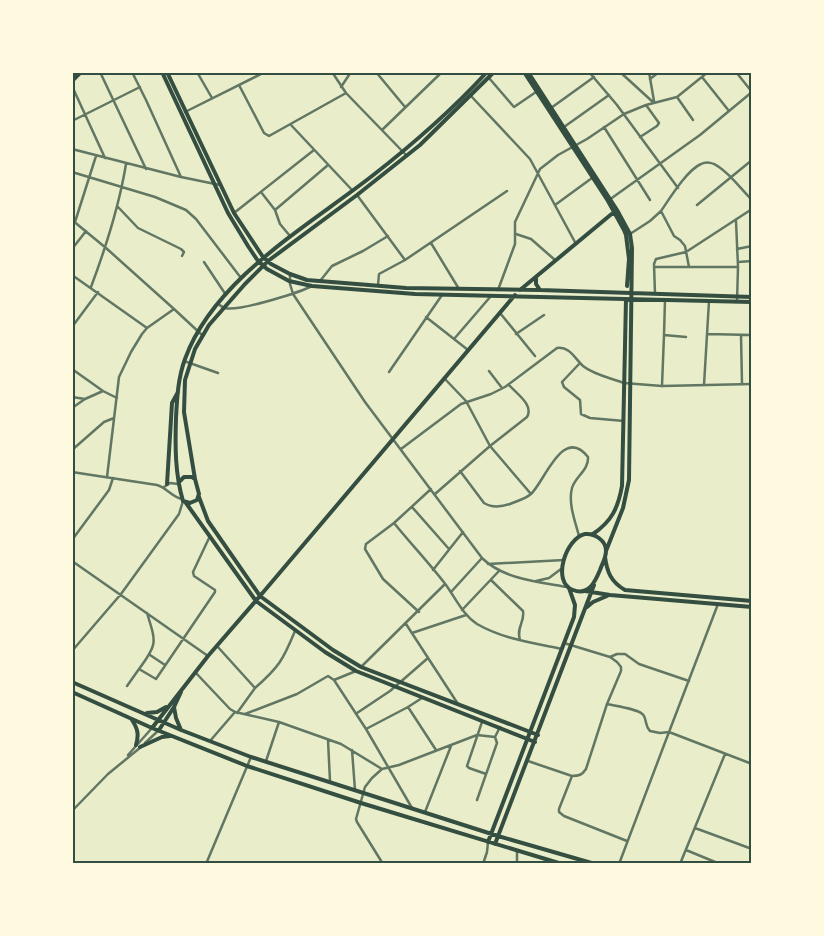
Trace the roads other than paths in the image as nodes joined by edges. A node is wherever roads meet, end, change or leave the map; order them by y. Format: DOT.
graph roads {
  1 [pos="81,72"];
  2 [pos="100,72"];
  3 [pos="132,72"];
  4 [pos="162,72"];
  5 [pos="168,72"];
  6 [pos="197,72"];
  7 [pos="265,72"];
  8 [pos="332,72"];
  9 [pos="351,72"];
  10 [pos="376,72"];
  11 [pos="442,72"];
  12 [pos="487,72"];
  13 [pos="494,72"];
  14 [pos="524,72"];
  15 [pos="528,72"];
  16 [pos="590,72"];
  17 [pos="620,72"];
  18 [pos="649,72"];
  19 [pos="658,72"];
  20 [pos="708,72"];
  21 [pos="736,72"];
  22 [pos="594,77"];
  23 [pos="702,77"];
  24 [pos="489,78"];
  25 [pos="650,79"];
  26 [pos="72,81"];
  27 [pos="239,85"];
  28 [pos="72,86"];
  29 [pos="140,87"];
  30 [pos="341,87"];
  31 [pos="536,92"];
  32 [pos="346,94"];
  33 [pos="609,95"];
  34 [pos="471,96"];
  35 [pos="212,98"];
  36 [pos="677,98"];
  37 [pos="113,100"];
  38 [pos="654,102"];
  39 [pos="646,105"];
  40 [pos="405,108"];
  41 [pos="551,108"];
  42 [pos="729,111"];
  43 [pos="185,112"];
  44 [pos="86,114"];
  45 [pos="624,114"];
  46 [pos="693,120"];
  47 [pos="72,121"];
  48 [pos="290,125"];
  49 [pos="564,127"];
  50 [pos="604,127"];
  51 [pos="382,130"];
  52 [pos="640,137"];
  53 [pos="574,146"];
  54 [pos="73,150"];
  55 [pos="314,150"];
  56 [pos="402,151"];
  57 [pos="72,156"];
  58 [pos="96,156"];
  59 [pos="407,156"];
  60 [pos="105,158"];
  61 [pos="752,160"];
  62 [pos="126,164"];
  63 [pos="661,164"];
  64 [pos="328,165"];
  65 [pos="146,168"];
  66 [pos="72,172"];
  67 [pos="537,173"];
  68 [pos="730,176"];
  69 [pos="181,177"];
  70 [pos="90,178"];
  71 [pos="592,178"];
  72 [pos="638,180"];
  73 [pos="214,184"];
  74 [pos="220,185"];
  75 [pos="122,187"];
  76 [pos="678,188"];
  77 [pos="352,190"];
  78 [pos="507,191"];
  79 [pos="261,192"];
  80 [pos="357,195"];
  81 [pos="609,200"];
  82 [pos="650,200"];
  83 [pos="752,200"];
  84 [pos="555,205"];
  85 [pos="697,205"];
  86 [pos="118,207"];
  87 [pos="752,209"];
  88 [pos="275,210"];
  89 [pos="661,211"];
  90 [pos="614,212"];
  91 [pos="234,213"];
  92 [pos="74,221"];
  93 [pos="736,221"];
  94 [pos="86,231"];
  95 [pos="516,234"];
  96 [pos="628,235"];
  97 [pos="388,236"];
  98 [pos="290,237"];
  99 [pos="431,243"];
  100 [pos="576,244"];
  101 [pos="752,246"];
  102 [pos="106,248"];
  103 [pos="72,249"];
  104 [pos="737,249"];
  105 [pos="686,252"];
  106 [pos="182,256"];
  107 [pos="263,257"];
  108 [pos="405,260"];
  109 [pos="555,260"];
  110 [pos="258,261"];
  111 [pos="268,261"];
  112 [pos="204,262"];
  113 [pos="738,262"];
  114 [pos="752,262"];
  115 [pos="263,265"];
  116 [pos="654,267"];
  117 [pos="689,267"];
  118 [pos="738,267"];
  119 [pos="290,274"];
  120 [pos="72,275"];
  121 [pos="536,277"];
  122 [pos="241,278"];
  123 [pos="290,281"];
  124 [pos="320,281"];
  125 [pos="312,286"];
  126 [pos="627,286"];
  127 [pos="378,287"];
  128 [pos="91,288"];
  129 [pos="460,290"];
  130 [pos="498,290"];
  131 [pos="519,290"];
  132 [pos="540,290"];
  133 [pos="98,292"];
  134 [pos="293,294"];
  135 [pos="443,294"];
  136 [pos="627,294"];
  137 [pos="633,294"];
  138 [pos="655,294"];
  139 [pos="226,295"];
  140 [pos="492,295"];
  141 [pos="515,296"];
  142 [pos="752,297"];
  143 [pos="626,299"];
  144 [pos="632,299"];
  145 [pos="737,299"];
  146 [pos="665,300"];
  147 [pos="708,301"];
  148 [pos="752,302"];
  149 [pos="218,304"];
  150 [pos="224,308"];
  151 [pos="174,310"];
  152 [pos="500,313"];
  153 [pos="544,315"];
  154 [pos="426,317"];
  155 [pos="72,327"];
  156 [pos="147,328"];
  157 [pos="198,331"];
  158 [pos="516,334"];
  159 [pos="707,334"];
  160 [pos="203,335"];
  161 [pos="741,335"];
  162 [pos="752,335"];
  163 [pos="664,336"];
  164 [pos="686,337"];
  165 [pos="454,339"];
  166 [pos="468,350"];
  167 [pos="535,356"];
  168 [pos="184,361"];
  169 [pos="580,362"];
  170 [pos="190,363"];
  171 [pos="72,369"];
  172 [pos="489,371"];
  173 [pos="388,372"];
  174 [pos="218,373"];
  175 [pos="444,378"];
  176 [pos="624,383"];
  177 [pos="631,384"];
  178 [pos="742,384"];
  179 [pos="752,384"];
  180 [pos="509,385"];
  181 [pos="704,385"];
  182 [pos="662,386"];
  183 [pos="502,388"];
  184 [pos="103,391"];
  185 [pos="178,392"];
  186 [pos="72,397"];
  187 [pos="117,398"];
  188 [pos="85,400"];
  189 [pos="466,402"];
  190 [pos="72,408"];
  191 [pos="114,418"];
  192 [pos="624,421"];
  193 [pos="394,438"];
  194 [pos="490,446"];
  195 [pos="401,449"];
  196 [pos="72,450"];
  197 [pos="460,471"];
  198 [pos="72,472"];
  199 [pos="107,477"];
  200 [pos="114,478"];
  201 [pos="195,479"];
  202 [pos="179,483"];
  203 [pos="165,486"];
  204 [pos="431,489"];
  205 [pos="435,494"];
  206 [pos="531,494"];
  207 [pos="199,497"];
  208 [pos="184,501"];
  209 [pos="412,507"];
  210 [pos="394,523"];
  211 [pos="463,532"];
  212 [pos="593,534"];
  213 [pos="210,536"];
  214 [pos="579,536"];
  215 [pos="72,540"];
  216 [pos="450,549"];
  217 [pos="606,551"];
  218 [pos="605,557"];
  219 [pos="482,558"];
  220 [pos="564,560"];
  221 [pos="72,561"];
  222 [pos="487,564"];
  223 [pos="561,569"];
  224 [pos="432,570"];
  225 [pos="500,570"];
  226 [pos="491,580"];
  227 [pos="535,581"];
  228 [pos="445,584"];
  229 [pos="594,584"];
  230 [pos="568,587"];
  231 [pos="585,591"];
  232 [pos="451,592"];
  233 [pos="591,592"];
  234 [pos="121,594"];
  235 [pos="610,595"];
  236 [pos="260,596"];
  237 [pos="256,601"];
  238 [pos="752,601"];
  239 [pos="718,604"];
  240 [pos="752,607"];
  241 [pos="585,608"];
  242 [pos="462,610"];
  243 [pos="147,612"];
  244 [pos="419,612"];
  245 [pos="466,615"];
  246 [pos="406,624"];
  247 [pos="296,630"];
  248 [pos="412,633"];
  249 [pos="184,639"];
  250 [pos="520,640"];
  251 [pos="564,643"];
  252 [pos="571,645"];
  253 [pos="217,646"];
  254 [pos="562,649"];
  255 [pos="72,651"];
  256 [pos="150,655"];
  257 [pos="208,656"];
  258 [pos="610,657"];
  259 [pos="428,658"];
  260 [pos="165,666"];
  261 [pos="362,667"];
  262 [pos="139,670"];
  263 [pos="356,671"];
  264 [pos="194,672"];
  265 [pos="334,680"];
  266 [pos="400,681"];
  267 [pos="689,681"];
  268 [pos="72,682"];
  269 [pos="127,686"];
  270 [pos="395,686"];
  271 [pos="255,688"];
  272 [pos="182,690"];
  273 [pos="72,692"];
  274 [pos="423,697"];
  275 [pos="170,704"];
  276 [pos="458,704"];
  277 [pos="607,704"];
  278 [pos="174,707"];
  279 [pos="408,707"];
  280 [pos="236,712"];
  281 [pos="143,713"];
  282 [pos="356,713"];
  283 [pos="243,715"];
  284 [pos="131,718"];
  285 [pos="158,720"];
  286 [pos="483,720"];
  287 [pos="164,722"];
  288 [pos="279,722"];
  289 [pos="500,727"];
  290 [pos="152,728"];
  291 [pos="366,729"];
  292 [pos="159,730"];
  293 [pos="181,730"];
  294 [pos="530,732"];
  295 [pos="669,732"];
  296 [pos="477,735"];
  297 [pos="538,735"];
  298 [pos="172,736"];
  299 [pos="495,737"];
  300 [pos="528,739"];
  301 [pos="328,740"];
  302 [pos="210,741"];
  303 [pos="535,742"];
  304 [pos="138,746"];
  305 [pos="451,746"];
  306 [pos="352,750"];
  307 [pos="436,750"];
  308 [pos="725,754"];
  309 [pos="251,757"];
  310 [pos="528,760"];
  311 [pos="266,762"];
  312 [pos="752,764"];
  313 [pos="247,766"];
  314 [pos="389,769"];
  315 [pos="382,770"];
  316 [pos="486,774"];
  317 [pos="572,776"];
  318 [pos="330,783"];
  319 [pos="355,790"];
  320 [pos="363,793"];
  321 [pos="477,800"];
  322 [pos="361,803"];
  323 [pos="412,808"];
  324 [pos="72,811"];
  325 [pos="425,812"];
  326 [pos="695,828"];
  327 [pos="491,834"];
  328 [pos="498,836"];
  329 [pos="628,841"];
  330 [pos="488,842"];
  331 [pos="495,844"];
  332 [pos="752,849"];
  333 [pos="517,850"];
  334 [pos="686,850"];
  335 [pos="487,852"];
  336 [pos="486,857"];
  337 [pos="206,864"];
  338 [pos="383,864"];
  339 [pos="483,864"];
  340 [pos="487,864"];
  341 [pos="517,864"];
  342 [pos="562,864"];
  343 [pos="594,864"];
  344 [pos="619,864"];
  345 [pos="680,864"];
  346 [pos="720,864"];
  1 -- 26 [label="main road"];
  2 -- 37 [label="street"];
  3 -- 29 [label="street"];
  4 -- 73 [label="main road"];
  5 -- 43 [label="main road"];
  6 -- 35 [label="street"];
  7 -- 27 [label="street"];
  8 -- 30 [label="street"];
  9 -- 30 [label="street"];
  10 -- 40 [label="street"];
  11 -- 40 [label="street"];
  12 -- 56 [label="main road"];
  13 -- 24 [label="main road"];
  14 -- 31 [label="main road"];
  15 -- 41 [label="main road"];
  16 -- 22 [label="street"];
  17 -- 38 [label="street"];
  18 -- 25 [label="street"];
  19 -- 25 [label="street"];
  20 -- 23 [label="street"];
  21 -- 42 [label="street"];
  22 -- 33 [label="street"];
  22 -- 41 [label="street"];
  23 -- 36 [label="street"];
  23 -- 42 [label="street"];
  24 -- 31 [label="street"];
  24 -- 34 [label="main road"];
  25 -- 38 [label="street"];
  27 -- 35 [label="street"];
  27 -- 48 [label="street"];
  28 -- 44 [label="street"];
  29 -- 37 [label="street"];
  29 -- 69 [label="street"];
  30 -- 32 [label="street"];
  31 -- 53 [label="main road"];
  32 -- 48 [label="street"];
  32 -- 51 [label="street"];
  33 -- 45 [label="street"];
  33 -- 49 [label="street"];
  34 -- 59 [label="main road"];
  34 -- 67 [label="street"];
  35 -- 43 [label="street"];
  36 -- 38 [label="street"];
  36 -- 46 [label="street"];
  37 -- 44 [label="street"];
  37 -- 65 [label="street"];
  38 -- 39 [label="street"];
  39 -- 45 [label="street"];
  39 -- 52 [label="street"];
  40 -- 51 [label="street"];
  41 -- 49 [label="main road"];
  42 -- 63 [label="street"];
  43 -- 74 [label="main road"];
  44 -- 47 [label="street"];
  44 -- 60 [label="street"];
  45 -- 50 [label="street"];
  45 -- 52 [label="street"];
  48 -- 55 [label="street"];
  49 -- 53 [label="main road"];
  50 -- 53 [label="street"];
  50 -- 72 [label="street"];
  51 -- 56 [label="street"];
  52 -- 63 [label="street"];
  53 -- 67 [label="street"];
  53 -- 71 [label="main road"];
  53 -- 81 [label="main road"];
  54 -- 57 [label="street"];
  54 -- 58 [label="street"];
  55 -- 64 [label="street"];
  55 -- 79 [label="street"];
  56 -- 59 [label="street"];
  56 -- 77 [label="main road"];
  58 -- 60 [label="street"];
  58 -- 70 [label="street"];
  59 -- 80 [label="main road"];
  60 -- 62 [label="street"];
  61 -- 68 [label="street"];
  62 -- 65 [label="street"];
  62 -- 75 [label="street"];
  63 -- 72 [label="street"];
  63 -- 76 [label="street"];
  64 -- 77 [label="street"];
  64 -- 88 [label="street"];
  65 -- 69 [label="street"];
  66 -- 70 [label="street"];
  67 -- 84 [label="street"];
  67 -- 95 [label="street"];
  68 -- 76 [label="street"];
  68 -- 83 [label="street"];
  68 -- 85 [label="street"];
  69 -- 73 [label="street"];
  70 -- 75 [label="street"];
  70 -- 92 [label="street"];
  71 -- 81 [label="main road"];
  71 -- 84 [label="street"];
  72 -- 81 [label="street"];
  72 -- 82 [label="street"];
  73 -- 74 [label="street"];
  73 -- 110 [label="main road"];
  74 -- 91 [label="main road"];
  75 -- 86 [label="street"];
  75 -- 122 [label="street"];
  76 -- 89 [label="street"];
  77 -- 98 [label="main road"];
  78 -- 99 [label="street"];
  79 -- 88 [label="street"];
  79 -- 91 [label="street"];
  80 -- 97 [label="street"];
  80 -- 111 [label="main road"];
  81 -- 90 [label="main road"];
  81 -- 96 [label="main road"];
  84 -- 100 [label="street"];
  86 -- 102 [label="street"];
  86 -- 106 [label="street"];
  87 -- 93 [label="street"];
  88 -- 98 [label="street"];
  89 -- 96 [label="street"];
  89 -- 105 [label="street"];
  90 -- 96 [label="main road"];
  90 -- 100 [label="main road"];
  91 -- 107 [label="main road"];
  92 -- 94 [label="street"];
  93 -- 104 [label="street"];
  93 -- 105 [label="street"];
  94 -- 102 [label="street"];
  94 -- 103 [label="street"];
  95 -- 109 [label="street"];
  95 -- 130 [label="street"];
  96 -- 126 [label="main road"];
  96 -- 137 [label="main road"];
  97 -- 108 [label="street"];
  97 -- 124 [label="street"];
  98 -- 107 [label="main road"];
  99 -- 108 [label="street"];
  99 -- 129 [label="street"];
  100 -- 109 [label="main road"];
  101 -- 104 [label="street"];
  102 -- 128 [label="street"];
  102 -- 151 [label="street"];
  104 -- 113 [label="street"];
  105 -- 116 [label="street"];
  105 -- 117 [label="street"];
  107 -- 110 [label="main road"];
  107 -- 111 [label="main road"];
  108 -- 127 [label="street"];
  109 -- 121 [label="main road"];
  110 -- 115 [label="main road"];
  110 -- 122 [label="main road"];
  111 -- 115 [label="main road"];
  111 -- 119 [label="main road"];
  112 -- 139 [label="street"];
  113 -- 114 [label="street"];
  113 -- 118 [label="street"];
  115 -- 123 [label="main road"];
  115 -- 150 [label="main road"];
  116 -- 117 [label="street"];
  116 -- 138 [label="street"];
  117 -- 118 [label="street"];
  118 -- 145 [label="street"];
  119 -- 123 [label="street"];
  119 -- 124 [label="main road"];
  120 -- 128 [label="street"];
  121 -- 131 [label="main road"];
  121 -- 132 [label="main road"];
  122 -- 139 [label="main road"];
  123 -- 125 [label="main road"];
  123 -- 134 [label="street"];
  124 -- 127 [label="main road"];
  125 -- 134 [label="street"];
  125 -- 135 [label="main road"];
  127 -- 129 [label="main road"];
  128 -- 133 [label="street"];
  129 -- 130 [label="main road"];
  130 -- 131 [label="main road"];
  131 -- 132 [label="main road"];
  131 -- 141 [label="main road"];
  132 -- 136 [label="main road"];
  133 -- 155 [label="street"];
  133 -- 156 [label="street"];
  134 -- 150 [label="street"];
  134 -- 193 [label="street"];
  135 -- 140 [label="main road"];
  135 -- 154 [label="street"];
  136 -- 137 [label="main road"];
  136 -- 143 [label="main road"];
  137 -- 138 [label="main road"];
  137 -- 144 [label="main road"];
  138 -- 145 [label="main road"];
  139 -- 149 [label="main road"];
  140 -- 141 [label="main road"];
  140 -- 165 [label="street"];
  141 -- 143 [label="main road"];
  141 -- 152 [label="main road"];
  142 -- 145 [label="main road"];
  143 -- 144 [label="main road"];
  143 -- 176 [label="main road"];
  144 -- 146 [label="main road"];
  144 -- 177 [label="main road"];
  145 -- 147 [label="main road"];
  145 -- 148 [label="main road"];
  146 -- 147 [label="main road"];
  146 -- 163 [label="street"];
  147 -- 159 [label="street"];
  149 -- 150 [label="street"];
  149 -- 157 [label="main road"];
  150 -- 160 [label="main road"];
  151 -- 156 [label="street"];
  151 -- 157 [label="street"];
  152 -- 158 [label="street"];
  152 -- 166 [label="main road"];
  153 -- 158 [label="street"];
  154 -- 165 [label="street"];
  154 -- 173 [label="street"];
  156 -- 187 [label="street"];
  157 -- 160 [label="street"];
  157 -- 168 [label="main road"];
  158 -- 167 [label="street"];
  159 -- 161 [label="street"];
  159 -- 181 [label="street"];
  160 -- 170 [label="main road"];
  161 -- 162 [label="street"];
  161 -- 178 [label="street"];
  163 -- 164 [label="street"];
  163 -- 182 [label="street"];
  165 -- 166 [label="street"];
  166 -- 175 [label="main road"];
  168 -- 170 [label="street"];
  168 -- 185 [label="main road"];
  169 -- 176 [label="street"];
  169 -- 180 [label="street"];
  169 -- 192 [label="street"];
  170 -- 174 [label="street"];
  170 -- 201 [label="main road"];
  171 -- 184 [label="street"];
  172 -- 183 [label="street"];
  175 -- 189 [label="street"];
  175 -- 193 [label="main road"];
  176 -- 177 [label="street"];
  176 -- 192 [label="main road"];
  177 -- 182 [label="street"];
  177 -- 217 [label="main road"];
  178 -- 179 [label="street"];
  178 -- 181 [label="street"];
  180 -- 183 [label="street"];
  180 -- 194 [label="street"];
  181 -- 182 [label="street"];
  183 -- 189 [label="street"];
  184 -- 187 [label="street"];
  184 -- 188 [label="street"];
  185 -- 202 [label="main road"];
  185 -- 203 [label="main road"];
  186 -- 188 [label="street"];
  187 -- 191 [label="street"];
  188 -- 190 [label="street"];
  189 -- 194 [label="street"];
  189 -- 195 [label="street"];
  191 -- 196 [label="street"];
  191 -- 199 [label="street"];
  192 -- 212 [label="main road"];
  193 -- 195 [label="street"];
  193 -- 236 [label="main road"];
  194 -- 197 [label="street"];
  194 -- 206 [label="street"];
  195 -- 204 [label="street"];
  197 -- 205 [label="street"];
  197 -- 206 [label="street"];
  198 -- 199 [label="street"];
  199 -- 200 [label="street"];
  200 -- 203 [label="street"];
  200 -- 215 [label="street"];
  201 -- 202 [label="main road"];
  201 -- 207 [label="main road"];
  202 -- 203 [label="street"];
  202 -- 208 [label="main road"];
  203 -- 208 [label="street"];
  204 -- 205 [label="street"];
  204 -- 209 [label="street"];
  205 -- 211 [label="street"];
  206 -- 214 [label="street"];
  207 -- 208 [label="main road"];
  207 -- 236 [label="main road"];
  208 -- 213 [label="main road"];
  208 -- 234 [label="street"];
  209 -- 210 [label="street"];
  209 -- 216 [label="street"];
  210 -- 224 [label="street"];
  210 -- 244 [label="street"];
  211 -- 216 [label="street"];
  211 -- 219 [label="street"];
  212 -- 214 [label="main road"];
  212 -- 217 [label="main road"];
  213 -- 237 [label="main road"];
  213 -- 249 [label="street"];
  214 -- 220 [label="main road"];
  216 -- 224 [label="street"];
  217 -- 218 [label="main road"];
  218 -- 229 [label="main road"];
  218 -- 238 [label="main road"];
  219 -- 222 [label="street"];
  219 -- 232 [label="street"];
  220 -- 222 [label="street"];
  220 -- 223 [label="main road"];
  221 -- 234 [label="street"];
  222 -- 225 [label="street"];
  223 -- 227 [label="street"];
  223 -- 230 [label="main road"];
  224 -- 228 [label="street"];
  225 -- 226 [label="street"];
  225 -- 227 [label="street"];
  226 -- 242 [label="street"];
  226 -- 250 [label="street"];
  227 -- 230 [label="street"];
  228 -- 232 [label="street"];
  228 -- 244 [label="street"];
  229 -- 231 [label="main road"];
  229 -- 233 [label="main road"];
  230 -- 231 [label="main road"];
  230 -- 251 [label="main road"];
  231 -- 233 [label="main road"];
  232 -- 242 [label="street"];
  233 -- 235 [label="main road"];
  233 -- 241 [label="main road"];
  234 -- 243 [label="street"];
  234 -- 255 [label="street"];
  235 -- 239 [label="main road"];
  235 -- 241 [label="main road"];
  236 -- 237 [label="main road"];
  236 -- 261 [label="main road"];
  237 -- 247 [label="main road"];
  237 -- 253 [label="main road"];
  239 -- 240 [label="main road"];
  239 -- 267 [label="street"];
  241 -- 252 [label="main road"];
  242 -- 245 [label="street"];
  243 -- 249 [label="street"];
  243 -- 256 [label="street"];
  244 -- 246 [label="street"];
  245 -- 248 [label="street"];
  245 -- 250 [label="street"];
  246 -- 248 [label="street"];
  246 -- 261 [label="street"];
  247 -- 263 [label="main road"];
  247 -- 271 [label="street"];
  248 -- 259 [label="street"];
  249 -- 257 [label="street"];
  249 -- 260 [label="street"];
  250 -- 254 [label="street"];
  251 -- 252 [label="street"];
  251 -- 254 [label="main road"];
  252 -- 258 [label="street"];
  252 -- 297 [label="main road"];
  253 -- 257 [label="main road"];
  253 -- 271 [label="street"];
  254 -- 294 [label="main road"];
  256 -- 260 [label="street"];
  256 -- 262 [label="street"];
  257 -- 264 [label="main road"];
  258 -- 267 [label="street"];
  258 -- 277 [label="street"];
  259 -- 266 [label="street"];
  259 -- 276 [label="street"];
  260 -- 262 [label="street"];
  261 -- 263 [label="street"];
  261 -- 266 [label="main road"];
  262 -- 269 [label="street"];
  263 -- 265 [label="street"];
  263 -- 270 [label="main road"];
  264 -- 272 [label="main road"];
  264 -- 280 [label="street"];
  265 -- 282 [label="street"];
  265 -- 283 [label="street"];
  266 -- 270 [label="street"];
  266 -- 276 [label="main road"];
  267 -- 295 [label="street"];
  268 -- 281 [label="main road"];
  270 -- 274 [label="main road"];
  270 -- 282 [label="street"];
  271 -- 280 [label="street"];
  272 -- 275 [label="main road"];
  272 -- 278 [label="main road"];
  273 -- 284 [label="main road"];
  274 -- 279 [label="street"];
  274 -- 286 [label="main road"];
  275 -- 281 [label="main road"];
  275 -- 285 [label="main road"];
  276 -- 294 [label="main road"];
  277 -- 295 [label="street"];
  277 -- 317 [label="street"];
  278 -- 287 [label="main road"];
  278 -- 293 [label="main road"];
  279 -- 291 [label="street"];
  279 -- 307 [label="street"];
  280 -- 283 [label="street"];
  280 -- 302 [label="street"];
  281 -- 285 [label="main road"];
  282 -- 291 [label="street"];
  283 -- 288 [label="street"];
  284 -- 290 [label="main road"];
  284 -- 304 [label="main road"];
  285 -- 287 [label="main road"];
  285 -- 290 [label="main road"];
  286 -- 289 [label="main road"];
  286 -- 296 [label="street"];
  287 -- 292 [label="main road"];
  287 -- 293 [label="main road"];
  288 -- 301 [label="street"];
  288 -- 311 [label="street"];
  289 -- 299 [label="street"];
  289 -- 300 [label="main road"];
  290 -- 292 [label="main road"];
  290 -- 304 [label="street"];
  291 -- 314 [label="street"];
  292 -- 298 [label="main road"];
  292 -- 304 [label="street"];
  293 -- 302 [label="main road"];
  294 -- 297 [label="main road"];
  294 -- 300 [label="main road"];
  295 -- 308 [label="street"];
  295 -- 329 [label="street"];
  296 -- 299 [label="street"];
  296 -- 305 [label="street"];
  296 -- 316 [label="street"];
  297 -- 303 [label="main road"];
  298 -- 304 [label="main road"];
  298 -- 313 [label="main road"];
  299 -- 316 [label="street"];
  300 -- 303 [label="main road"];
  300 -- 327 [label="main road"];
  301 -- 306 [label="street"];
  301 -- 318 [label="street"];
  302 -- 309 [label="main road"];
  303 -- 310 [label="main road"];
  304 -- 324 [label="street"];
  305 -- 307 [label="street"];
  305 -- 325 [label="street"];
  306 -- 315 [label="street"];
  306 -- 319 [label="street"];
  307 -- 314 [label="street"];
  308 -- 312 [label="street"];
  308 -- 326 [label="street"];
  309 -- 311 [label="main road"];
  309 -- 313 [label="street"];
  310 -- 317 [label="street"];
  310 -- 328 [label="main road"];
  311 -- 318 [label="main road"];
  313 -- 322 [label="main road"];
  313 -- 337 [label="street"];
  314 -- 315 [label="street"];
  314 -- 323 [label="street"];
  315 -- 320 [label="street"];
  316 -- 321 [label="street"];
  317 -- 329 [label="street"];
  318 -- 319 [label="main road"];
  319 -- 320 [label="main road"];
  320 -- 322 [label="street"];
  320 -- 323 [label="main road"];
  322 -- 330 [label="main road"];
  322 -- 338 [label="street"];
  323 -- 325 [label="main road"];
  325 -- 327 [label="main road"];
  326 -- 332 [label="street"];
  326 -- 334 [label="street"];
  327 -- 328 [label="main road"];
  327 -- 330 [label="main road"];
  328 -- 331 [label="main road"];
  328 -- 343 [label="main road"];
  329 -- 344 [label="street"];
  330 -- 331 [label="main road"];
  330 -- 335 [label="street"];
  331 -- 333 [label="main road"];
  331 -- 335 [label="street"];
  333 -- 341 [label="street"];
  333 -- 342 [label="main road"];
  334 -- 345 [label="street"];
  334 -- 346 [label="street"];
  335 -- 336 [label="street"];
  336 -- 339 [label="street"];
  336 -- 340 [label="street"];
}
